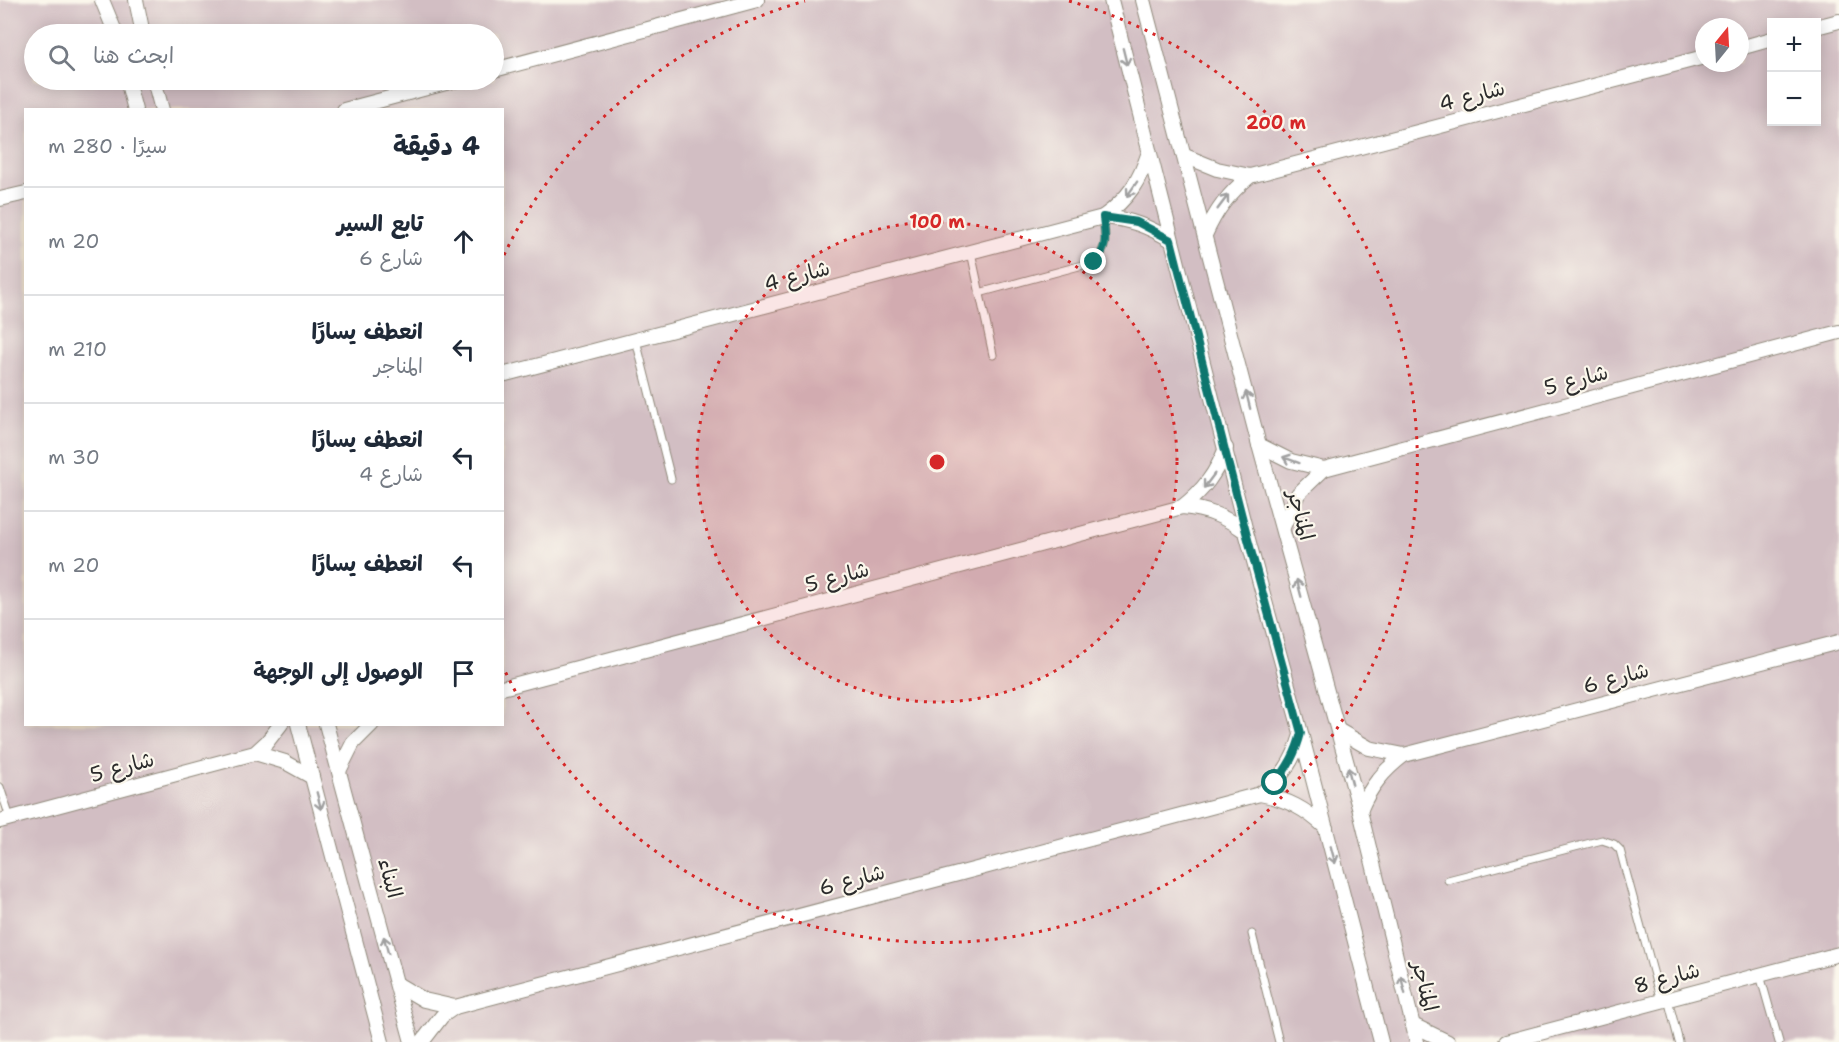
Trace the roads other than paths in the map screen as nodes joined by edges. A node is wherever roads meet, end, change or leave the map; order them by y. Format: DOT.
graph roads {
  1 [pos="102,0"];
  2 [pos="136,0"];
  3 [pos="757,0"];
  4 [pos="1111,0"];
  5 [pos="1143,0"];
  6 [pos="1839,21"];
  7 [pos="112,24"];
  8 [pos="141,24"];
  9 [pos="1821,26"];
  10 [pos="1767,40"];
  11 [pos="1749,45"];
  12 [pos="1695,59"];
  13 [pos="504,67"];
  14 [pos="130,90"];
  15 [pos="157,90"];
  16 [pos="419,90"];
  17 [pos="134,108"];
  18 [pos="161,108"];
  19 [pos="352,108"];
  20 [pos="1149,152"];
  21 [pos="1185,156"];
  22 [pos="1250,176"];
  23 [pos="24,193"];
  24 [pos="0,199"];
  25 [pos="1103,217"];
  26 [pos="1205,235"];
  27 [pos="1171,240"];
  28 [pos="971,252"];
  29 [pos="979,293"];
  30 [pos="1839,333"];
  31 [pos="636,340"];
  32 [pos="993,356"];
  33 [pos="504,374"];
  34 [pos="1259,446"];
  35 [pos="1226,448"];
  36 [pos="1324,469"];
  37 [pos="671,479"];
  38 [pos="1182,507"];
  39 [pos="1283,527"];
  40 [pos="1246,532"];
  41 [pos="1839,642"];
  42 [pos="504,687"];
  43 [pos="279,726"];
  44 [pos="299,726"];
  45 [pos="327,726"];
  46 [pos="370,726"];
  47 [pos="1338,730"];
  48 [pos="1301,733"];
  49 [pos="255,753"];
  50 [pos="1404,755"];
  51 [pos="339,771"];
  52 [pos="312,777"];
  53 [pos="0,787"];
  54 [pos="1260,794"];
  55 [pos="1360,811"];
  56 [pos="5,820"];
  57 [pos="1326,829"];
  58 [pos="1448,880"];
  59 [pos="1252,934"];
  60 [pos="1839,954"];
  61 [pos="1760,975"];
  62 [pos="397,984"];
  63 [pos="1665,1000"];
  64 [pos="455,1007"];
  65 [pos="1413,1025"];
  66 [pos="1377,1038"];
  67 [pos="382,1042"];
  68 [pos="412,1042"];
  69 [pos="422,1042"];
  70 [pos="1279,1042"];
  71 [pos="1418,1042"];
  72 [pos="1448,1042"];
  73 [pos="1506,1042"];
  74 [pos="1679,1042"];
  75 [pos="1779,1042"];
  1 -- 7 [label="street"];
  2 -- 8 [label="street"];
  3 -- 13 [label="street"];
  4 -- 20 [label="street, one-way"];
  5 -- 21 [label="street, المناجر"];
  6 -- 9 [label="street"];
  10 -- 11 [label="street"];
  12 -- 22 [label="street, شارع 4"];
  14 -- 17 [label="street"];
  15 -- 18 [label="street"];
  16 -- 19 [label="street"];
  20 -- 25 [label="street, شارع 4, one-way"];
  20 -- 27 [label="street"];
  21 -- 22 [label="street, شارع 4"];
  21 -- 26 [label="street, المناجر"];
  26 -- 22 [label="street, شارع 4, one-way"];
  23 -- 24 [label="street"];
  25 -- 27 [label="street, شارع 4"];
  25 -- 28 [label="street, شارع 4"];
  25 -- 29 [label="lane"];
  34 -- 26 [label="street, المناجر, one-way"];
  27 -- 35 [label="street"];
  28 -- 29 [label="lane"];
  28 -- 31 [label="street, شارع 4"];
  29 -- 32 [label="lane"];
  30 -- 36 [label="street, شارع 5"];
  31 -- 33 [label="street, شارع 4"];
  31 -- 37 [label="lane"];
  36 -- 34 [label="street, شارع 5, one-way"];
  34 -- 39 [label="street, المناجر"];
  35 -- 38 [label="street, شارع 5, one-way"];
  35 -- 40 [label="street"];
  36 -- 39 [label="street, شارع 5"];
  38 -- 40 [label="street, شارع 5"];
  38 -- 42 [label="street, شارع 5"];
  47 -- 39 [label="street, المناجر, one-way"];
  40 -- 48 [label="street"];
  41 -- 50 [label="street, شارع 6"];
  43 -- 49 [label="street"];
  44 -- 52 [label="street"];
  45 -- 51 [label="street, البناء"];
  46 -- 51 [label="street"];
  47 -- 50 [label="street, شارع 6"];
  55 -- 47 [label="street, المناجر, one-way"];
  48 -- 54 [label="street, شارع 6"];
  48 -- 57 [label="street"];
  49 -- 52 [label="street"];
  49 -- 56 [label="street, شارع 5"];
  50 -- 55 [label="street, شارع 6"];
  62 -- 51 [label="street, البناء, one-way"];
  52 -- 67 [label="street, one-way"];
  53 -- 56 [label="lane"];
  54 -- 57 [label="street"];
  54 -- 64 [label="street, شارع 6"];
  65 -- 55 [label="street, المناجر, one-way"];
  57 -- 66 [label="street, one-way"];
  58 -- 63 [label="lane"];
  59 -- 70 [label="lane"];
  60 -- 61 [label="street, شارع 8"];
  61 -- 63 [label="street, شارع 8"];
  61 -- 75 [label="lane"];
  62 -- 64 [label="street, شارع 6"];
  62 -- 68 [label="street, البناء"];
  63 -- 73 [label="street, شارع 8"];
  63 -- 74 [label="lane"];
  64 -- 69 [label="street, شارع 6"];
  65 -- 71 [label="street, المناجر"];
  65 -- 72 [label="street"];
}
